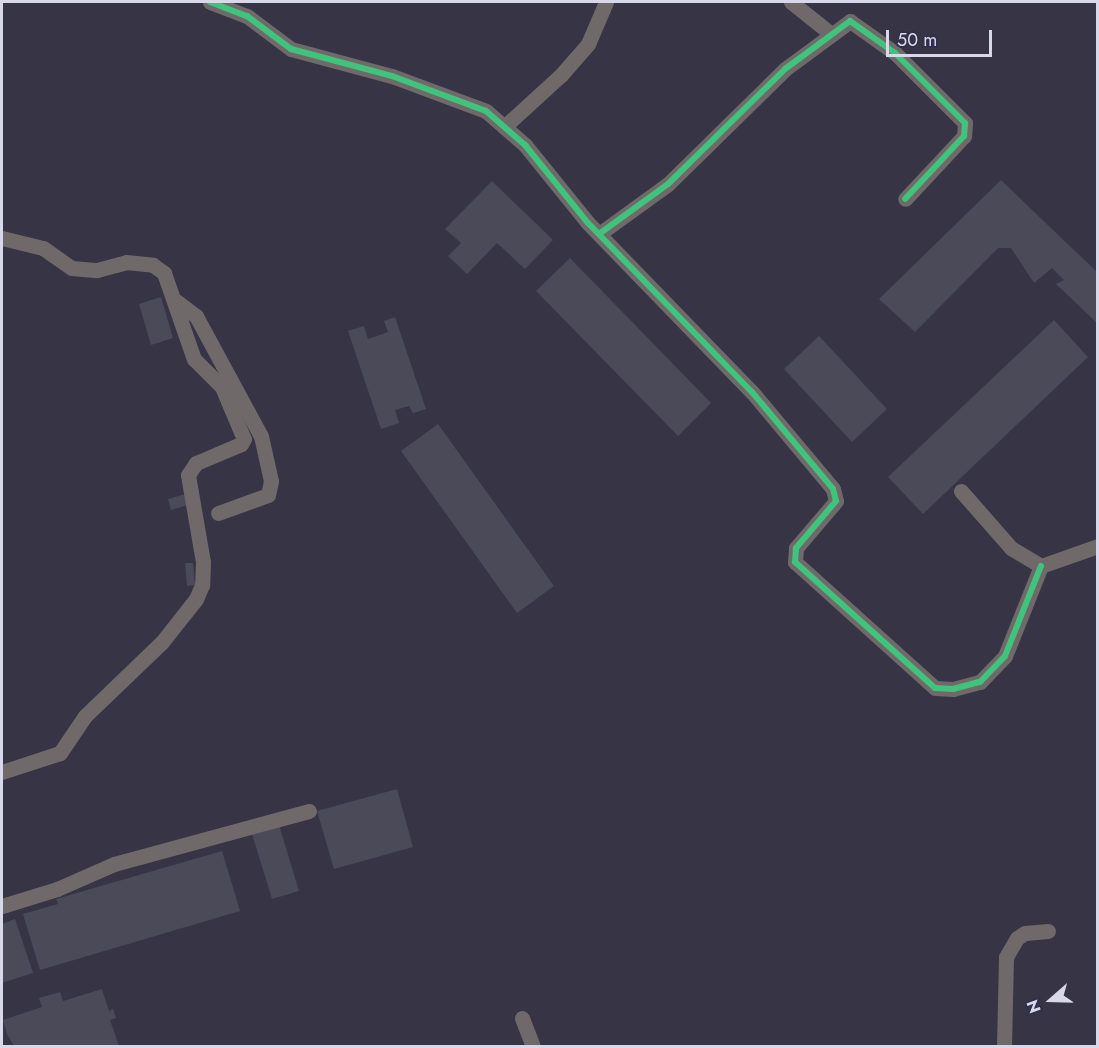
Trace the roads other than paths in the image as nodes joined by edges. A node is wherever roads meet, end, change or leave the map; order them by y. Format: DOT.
graph roads {
  1 [pos="210,2"];
  2 [pos="606,2"];
  3 [pos="791,2"];
  4 [pos="830,33"];
  5 [pos="504,127"];
  6 [pos="905,199"];
  7 [pos="599,234"];
  8 [pos="2,238"];
  9 [pos="176,300"];
  10 [pos="961,491"];
  11 [pos="218,513"];
  12 [pos="1098,546"];
  13 [pos="1041,566"];
  14 [pos="2,772"];
  15 [pos="309,811"];
  16 [pos="2,906"];
  17 [pos="1048,931"];
  18 [pos="522,1018"];
  19 [pos="533,1047"];
  20 [pos="1004,1047"];
  1 -- 5 [label="street"];
  2 -- 5 [label="street"];
  3 -- 4 [label="street"];
  4 -- 6 [label="street"];
  4 -- 7 [label="street"];
  5 -- 7 [label="street"];
  7 -- 13 [label="street"];
  8 -- 9 [label="street"];
  9 -- 11 [label="street"];
  9 -- 14 [label="street"];
  10 -- 13 [label="street"];
  12 -- 13 [label="street"];
  15 -- 16 [label="street"];
  17 -- 20 [label="street"];
  18 -- 19 [label="street"];
}
